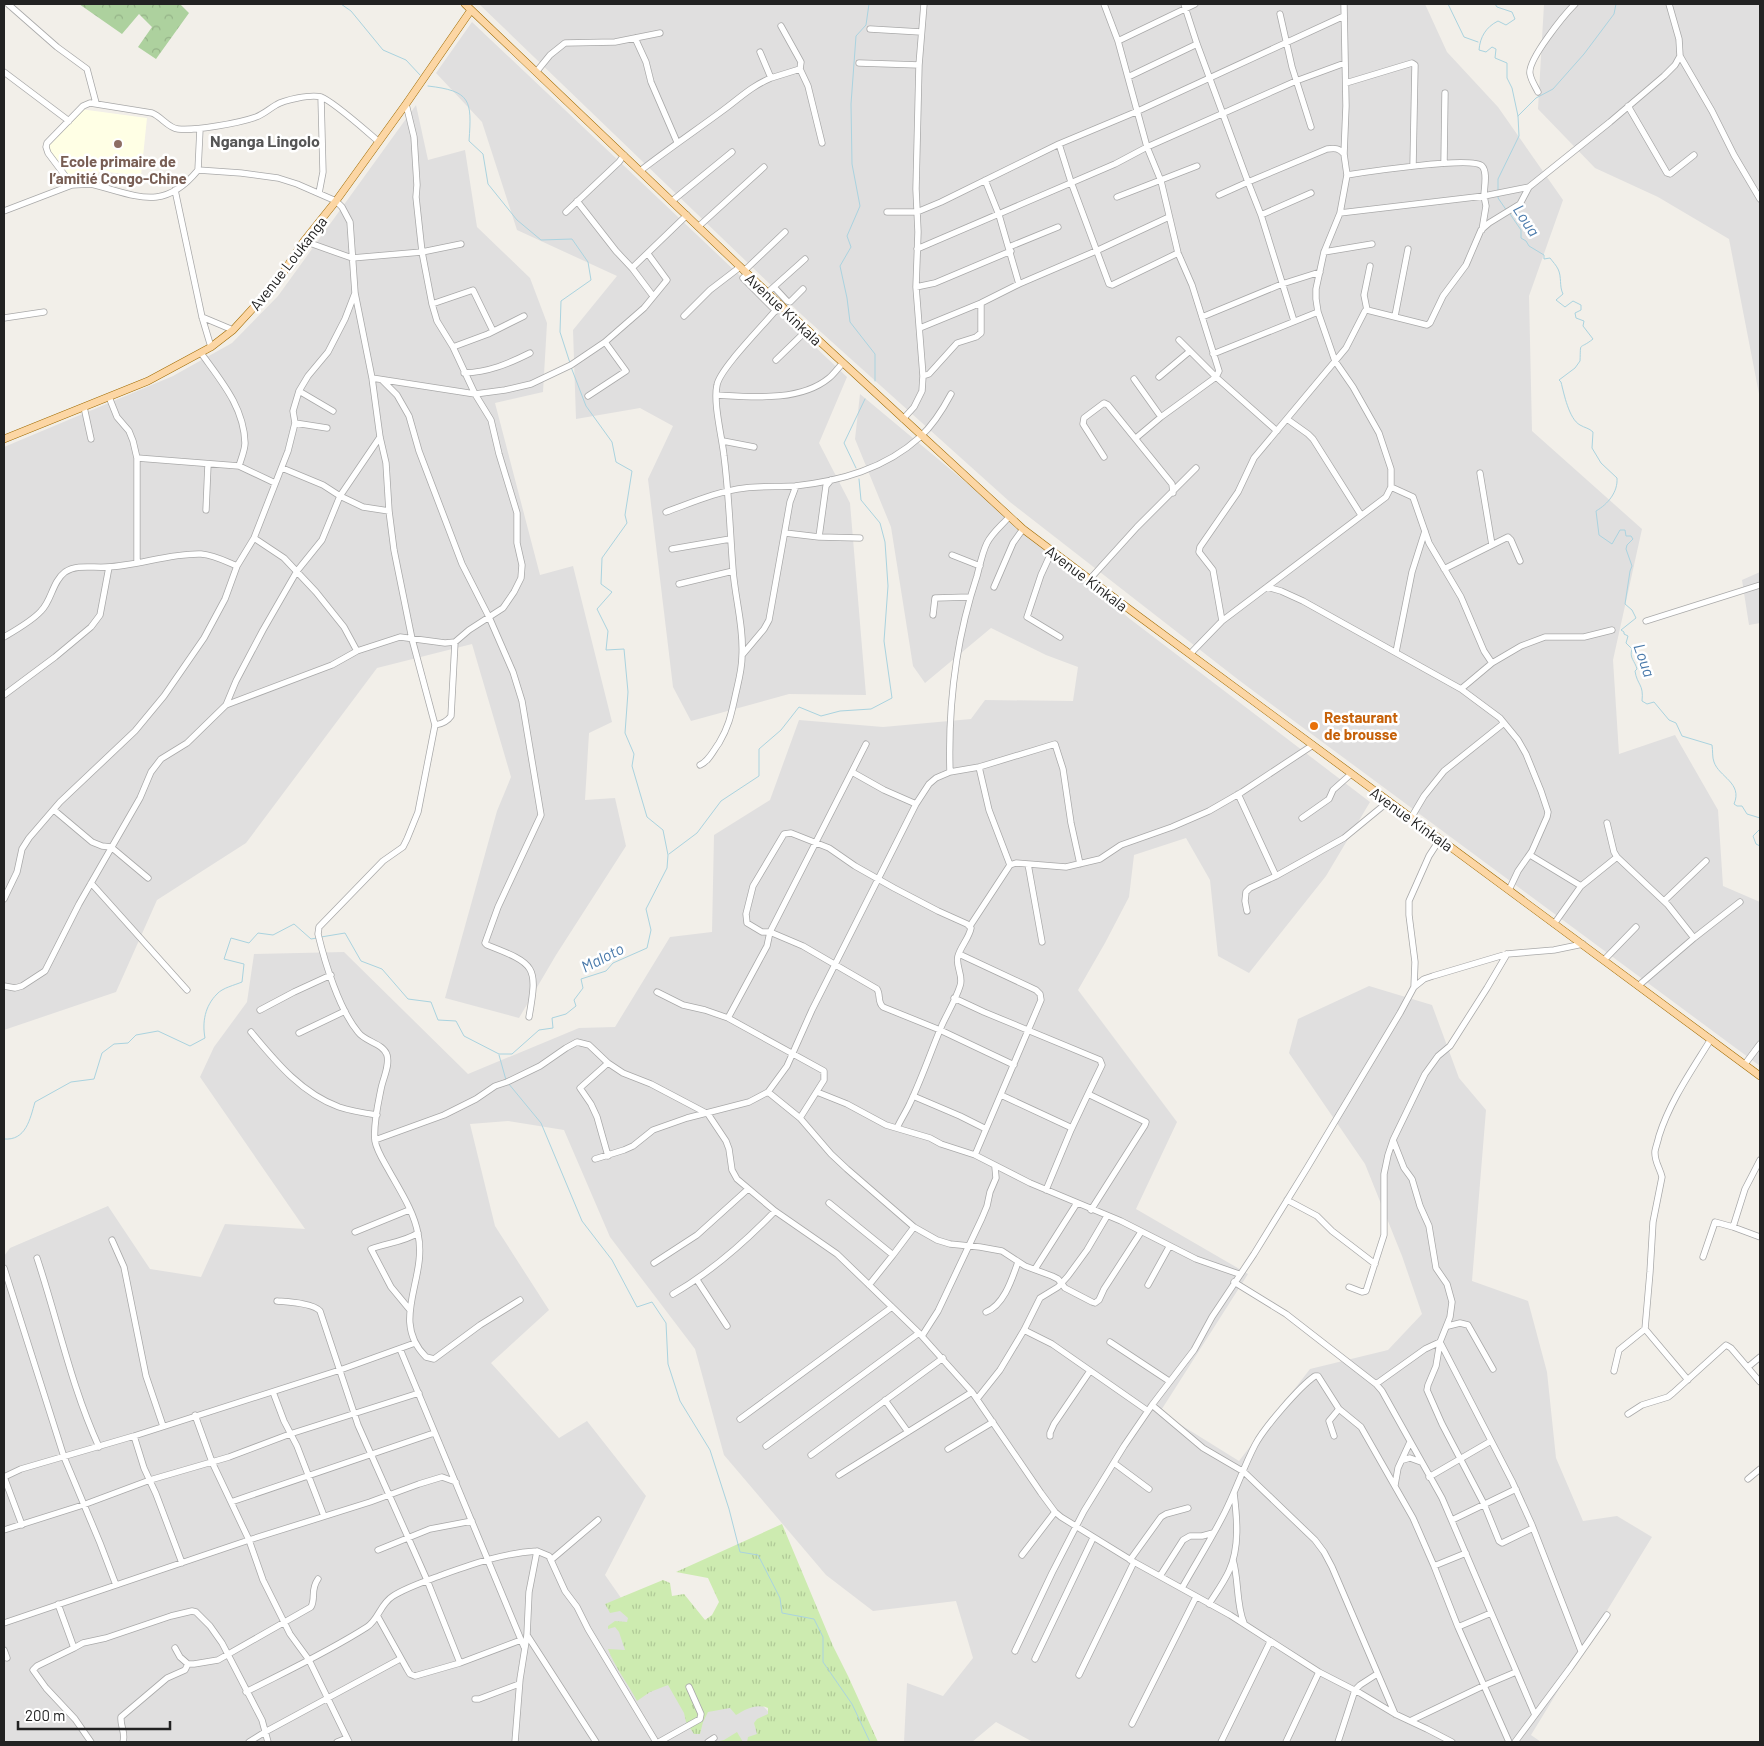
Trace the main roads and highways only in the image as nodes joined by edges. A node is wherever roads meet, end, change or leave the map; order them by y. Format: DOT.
graph roads {
  1 [pos="465,4"];
  2 [pos="471,10"];
  3 [pos="4,439"];
  4 [pos="1760,1076"];
  1 -- 2 [label="main road, Avenue Kinkala"];
  2 -- 3 [label="main road, Avenue Loukanga"];
  2 -- 4 [label="main road, Avenue Kinkala"];
}
